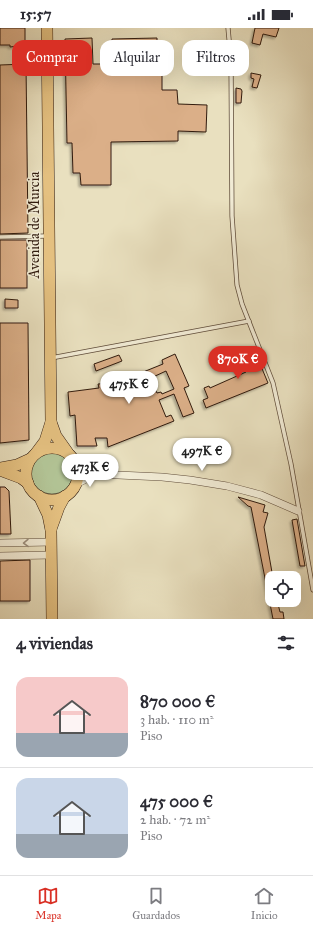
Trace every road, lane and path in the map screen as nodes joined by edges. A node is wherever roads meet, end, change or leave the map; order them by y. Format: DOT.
graph roads {
  1 [pos="48,28"];
  2 [pos="228,28"];
  3 [pos="49,236"];
  4 [pos="0,237"];
  5 [pos="249,322"];
  6 [pos="50,358"];
  7 [pos="51,422"];
  8 [pos="69,454"];
  9 [pos="33,456"];
  10 [pos="77,466"];
  11 [pos="0,469"];
  12 [pos="96,474"];
  13 [pos="28,483"];
  14 [pos="76,484"];
  15 [pos="39,496"];
  16 [pos="65,496"];
  17 [pos="298,511"];
  18 [pos="51,530"];
  19 [pos="52,542"];
  20 [pos="0,543"];
  21 [pos="51,555"];
  22 [pos="0,556"];
  23 [pos="313,590"];
  24 [pos="52,619"];
  1 -- 3 [label="main road, Avenida de Murcia"];
  2 -- 5 [label="lane"];
  3 -- 4 [label="lane"];
  3 -- 6 [label="main road, Avenida de Murcia"];
  5 -- 6 [label="lane"];
  5 -- 17 [label="lane"];
  6 -- 7 [label="main road, Avenida de Murcia"];
  7 -- 8 [label="main road, Avenida de Murcia"];
  7 -- 9 [label="main road, Avenida de Murcia"];
  8 -- 9 [label="main road"];
  8 -- 10 [label="main road"];
  9 -- 11 [label="main road"];
  9 -- 13 [label="main road"];
  10 -- 12 [label="street"];
  10 -- 14 [label="main road"];
  11 -- 13 [label="main road"];
  12 -- 14 [label="street"];
  12 -- 17 [label="street"];
  13 -- 15 [label="main road"];
  14 -- 16 [label="main road"];
  15 -- 16 [label="main road"];
  15 -- 18 [label="main road"];
  16 -- 18 [label="main road"];
  17 -- 23 [label="lane"];
  18 -- 19 [label="main road"];
  19 -- 20 [label="street, one-way"];
  19 -- 21 [label="main road"];
  21 -- 22 [label="street"];
  21 -- 24 [label="main road"];
}
